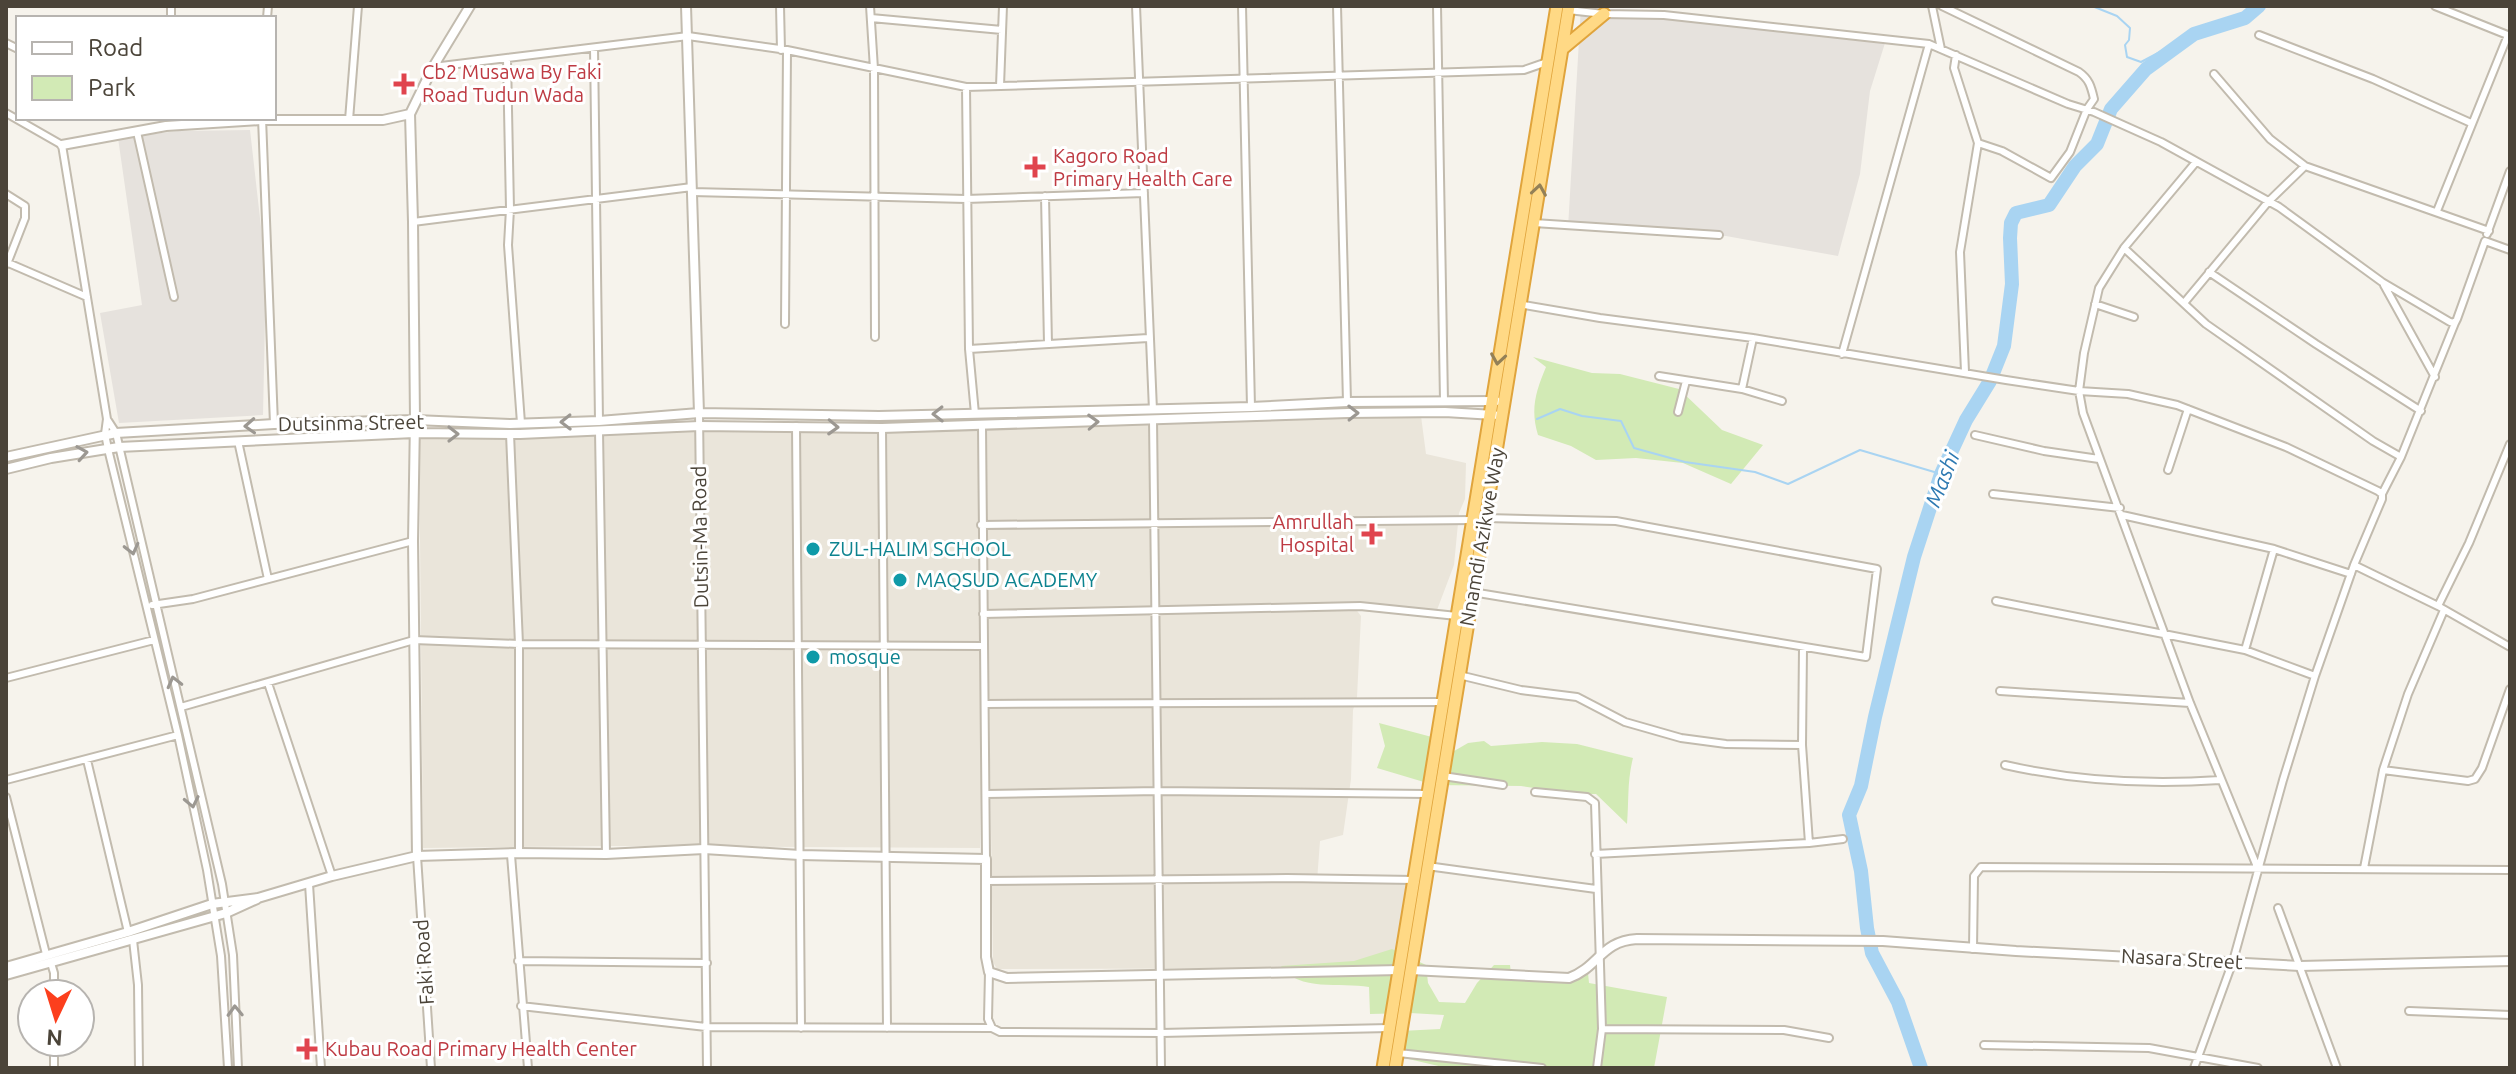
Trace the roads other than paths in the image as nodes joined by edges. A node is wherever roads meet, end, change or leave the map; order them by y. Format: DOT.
graph roads {
  1 [pos="358,6"];
  2 [pos="470,6"];
  3 [pos="686,6"];
  4 [pos="780,6"];
  5 [pos="870,6"];
  6 [pos="1003,6"];
  7 [pos="1136,6"];
  8 [pos="1242,6"];
  9 [pos="1337,6"];
  10 [pos="1437,6"];
  11 [pos="1932,6"];
  12 [pos="1942,6"];
  13 [pos="2435,6"];
  14 [pos="1565,7"];
  15 [pos="1604,14"];
  16 [pos="871,18"];
  17 [pos="1002,30"];
  18 [pos="2259,35"];
  19 [pos="688,36"];
  20 [pos="2509,36"];
  21 [pos="1929,44"];
  22 [pos="594,48"];
  23 [pos="1562,49"];
  24 [pos="1941,49"];
  25 [pos="784,50"];
  26 [pos="1956,55"];
  27 [pos="507,59"];
  28 [pos="1547,62"];
  29 [pos="433,67"];
  30 [pos="874,69"];
  31 [pos="1439,72"];
  32 [pos="2214,74"];
  33 [pos="1340,76"];
  34 [pos="1244,80"];
  35 [pos="1138,83"];
  36 [pos="1000,86"];
  37 [pos="966,87"];
  38 [pos="2090,111"];
  39 [pos="410,114"];
  40 [pos="276,119"];
  41 [pos="18,120"];
  42 [pos="230,120"];
  43 [pos="262,120"];
  44 [pos="349,120"];
  45 [pos="166,122"];
  46 [pos="2471,123"];
  47 [pos="137,132"];
  48 [pos="1978,143"];
  49 [pos="62,145"];
  50 [pos="2196,162"];
  51 [pos="2305,166"];
  52 [pos="2510,171"];
  53 [pos="692,189"];
  54 [pos="1144,193"];
  55 [pos="6,194"];
  56 [pos="785,194"];
  57 [pos="874,196"];
  58 [pos="1045,196"];
  59 [pos="596,197"];
  60 [pos="966,199"];
  61 [pos="2268,202"];
  62 [pos="510,209"];
  63 [pos="2437,211"];
  64 [pos="413,222"];
  65 [pos="1534,223"];
  66 [pos="2489,231"];
  67 [pos="1719,235"];
  68 [pos="2485,241"];
  69 [pos="2124,248"];
  70 [pos="2510,250"];
  71 [pos="6,264"];
  72 [pos="2209,272"];
  73 [pos="2382,282"];
  74 [pos="87,297"];
  75 [pos="174,297"];
  76 [pos="2184,303"];
  77 [pos="1518,304"];
  78 [pos="2095,304"];
  79 [pos="2134,317"];
  80 [pos="2455,323"];
  81 [pos="785,324"];
  82 [pos="875,337"];
  83 [pos="1148,338"];
  84 [pos="1753,338"];
  85 [pos="1048,344"];
  86 [pos="969,349"];
  87 [pos="1842,354"];
  88 [pos="1965,372"];
  89 [pos="1659,376"];
  90 [pos="2435,377"];
  91 [pos="1686,381"];
  92 [pos="1742,389"];
  93 [pos="2079,391"];
  94 [pos="1444,401"];
  95 [pos="1782,401"];
  96 [pos="1347,402"];
  97 [pos="1251,407"];
  98 [pos="1497,408"];
  99 [pos="2188,409"];
  100 [pos="2421,411"];
  101 [pos="1678,412"];
  102 [pos="699,413"];
  103 [pos="975,414"];
  104 [pos="1153,415"];
  105 [pos="107,419"];
  106 [pos="415,420"];
  107 [pos="521,423"];
  108 [pos="274,424"];
  109 [pos="599,426"];
  110 [pos="699,426"];
  111 [pos="796,426"];
  112 [pos="982,426"];
  113 [pos="882,428"];
  114 [pos="116,433"];
  115 [pos="414,433"];
  116 [pos="105,434"];
  117 [pos="510,434"];
  118 [pos="1975,435"];
  119 [pos="238,441"];
  120 [pos="2510,444"];
  121 [pos="119,447"];
  122 [pos="108,449"];
  123 [pos="6,457"];
  124 [pos="2401,457"];
  125 [pos="2099,459"];
  126 [pos="6,469"];
  127 [pos="2168,470"];
  128 [pos="1993,494"];
  129 [pos="2382,494"];
  130 [pos="2121,511"];
  131 [pos="1480,519"];
  132 [pos="1154,523"];
  133 [pos="981,525"];
  134 [pos="413,541"];
  135 [pos="2274,549"];
  136 [pos="2354,565"];
  137 [pos="2351,574"];
  138 [pos="268,579"];
  139 [pos="1472,592"];
  140 [pos="1996,601"];
  141 [pos="146,605"];
  142 [pos="156,605"];
  143 [pos="2441,608"];
  144 [pos="1155,609"];
  145 [pos="983,614"];
  146 [pos="1457,616"];
  147 [pos="2165,634"];
  148 [pos="154,640"];
  149 [pos="414,640"];
  150 [pos="519,644"];
  151 [pos="603,644"];
  152 [pos="701,645"];
  153 [pos="798,645"];
  154 [pos="884,646"];
  155 [pos="982,646"];
  156 [pos="2510,647"];
  157 [pos="1803,648"];
  158 [pos="2245,650"];
  159 [pos="1459,675"];
  160 [pos="2315,676"];
  161 [pos="6,678"];
  162 [pos="268,683"];
  163 [pos="2510,689"];
  164 [pos="2000,691"];
  165 [pos="1444,702"];
  166 [pos="1155,703"];
  167 [pos="2190,703"];
  168 [pos="985,704"];
  169 [pos="181,707"];
  170 [pos="178,735"];
  171 [pos="1802,745"];
  172 [pos="87,760"];
  173 [pos="2005,765"];
  174 [pos="2383,770"];
  175 [pos="1442,776"];
  176 [pos="6,780"];
  177 [pos="2220,780"];
  178 [pos="1503,785"];
  179 [pos="1158,791"];
  180 [pos="1535,792"];
  181 [pos="986,794"];
  182 [pos="1428,794"];
  183 [pos="6,797"];
  184 [pos="1843,839"];
  185 [pos="1809,843"];
  186 [pos="704,849"];
  187 [pos="515,854"];
  188 [pos="606,854"];
  189 [pos="1595,854"];
  190 [pos="800,855"];
  191 [pos="417,856"];
  192 [pos="886,856"];
  193 [pos="986,859"];
  194 [pos="1427,866"];
  195 [pos="2364,868"];
  196 [pos="2258,869"];
  197 [pos="2510,870"];
  198 [pos="332,876"];
  199 [pos="1158,878"];
  200 [pos="1414,880"];
  201 [pos="986,881"];
  202 [pos="309,884"];
  203 [pos="1596,889"];
  204 [pos="258,898"];
  205 [pos="225,901"];
  206 [pos="212,904"];
  207 [pos="2278,908"];
  208 [pos="226,913"];
  209 [pos="214,916"];
  210 [pos="130,936"];
  211 [pos="1973,949"];
  212 [pos="1598,958"];
  213 [pos="48,959"];
  214 [pos="518,961"];
  215 [pos="2233,961"];
  216 [pos="2510,961"];
  217 [pos="707,963"];
  218 [pos="2300,966"];
  219 [pos="6,967"];
  220 [pos="1405,970"];
  221 [pos="989,972"];
  222 [pos="1158,974"];
  223 [pos="6,975"];
  224 [pos="54,978"];
  225 [pos="521,1006"];
  226 [pos="2409,1011"];
  227 [pos="2510,1015"];
  228 [pos="706,1027"];
  229 [pos="801,1028"];
  230 [pos="887,1028"];
  231 [pos="992,1028"];
  232 [pos="1390,1028"];
  233 [pos="1602,1029"];
  234 [pos="1161,1033"];
  235 [pos="1829,1038"];
  236 [pos="1984,1045"];
  237 [pos="1398,1053"];
  238 [pos="2198,1055"];
  239 [pos="139,1068"];
  240 [pos="228,1068"];
  241 [pos="238,1068"];
  242 [pos="321,1068"];
  243 [pos="431,1068"];
  244 [pos="528,1068"];
  245 [pos="707,1068"];
  246 [pos="1161,1068"];
  247 [pos="1383,1068"];
  248 [pos="1395,1068"];
  249 [pos="1542,1068"];
  250 [pos="1597,1068"];
  251 [pos="2194,1068"];
  252 [pos="2258,1068"];
  253 [pos="2337,1068"];
  1 -- 44 [label="street"];
  2 -- 29 [label="street"];
  3 -- 19 [label="street, Dutsin-Ma Road"];
  4 -- 25 [label="street"];
  5 -- 16 [label="street"];
  6 -- 17 [label="street"];
  7 -- 35 [label="street"];
  8 -- 34 [label="street"];
  9 -- 33 [label="street"];
  10 -- 31 [label="street"];
  11 -- 24 [label="street"];
  12 -- 38 [label="street"];
  13 -- 20 [label="street"];
  14 -- 15 [label="street"];
  14 -- 23 [label="highway, Nnamdi Azikwe Way"];
  14 -- 28 [label="highway, Nnamdi Azikwe Way"];
  15 -- 21 [label="street"];
  15 -- 23 [label="highway"];
  16 -- 17 [label="street"];
  16 -- 30 [label="street"];
  17 -- 36 [label="street"];
  18 -- 46 [label="street"];
  19 -- 22 [label="street"];
  19 -- 25 [label="street"];
  19 -- 53 [label="street, Dutsin-Ma Road"];
  20 -- 46 [label="street"];
  21 -- 24 [label="street"];
  21 -- 87 [label="street"];
  22 -- 27 [label="street"];
  22 -- 59 [label="street"];
  65 -- 23 [label="highway, Nnamdi Azikwe Way, one-way"];
  24 -- 26 [label="street"];
  25 -- 30 [label="street"];
  25 -- 56 [label="street"];
  26 -- 38 [label="street"];
  26 -- 48 [label="street"];
  27 -- 29 [label="street"];
  27 -- 62 [label="street"];
  28 -- 31 [label="street"];
  28 -- 98 [label="highway, Nnamdi Azikwe Way, one-way"];
  29 -- 39 [label="street"];
  30 -- 37 [label="street"];
  30 -- 57 [label="street"];
  31 -- 33 [label="street"];
  31 -- 94 [label="street"];
  32 -- 51 [label="street"];
  33 -- 34 [label="street"];
  33 -- 96 [label="street"];
  34 -- 35 [label="street"];
  34 -- 97 [label="street"];
  35 -- 36 [label="street"];
  35 -- 54 [label="street"];
  36 -- 37 [label="street"];
  37 -- 60 [label="street"];
  38 -- 48 [label="street"];
  38 -- 50 [label="street"];
  39 -- 44 [label="street"];
  39 -- 64 [label="street"];
  40 -- 44 [label="street"];
  41 -- 49 [label="street"];
  42 -- 45 [label="street"];
  43 -- 108 [label="street"];
  45 -- 47 [label="street"];
  46 -- 63 [label="street"];
  47 -- 49 [label="street"];
  47 -- 75 [label="street"];
  48 -- 88 [label="street"];
  49 -- 74 [label="street"];
  50 -- 61 [label="street"];
  50 -- 69 [label="street"];
  51 -- 61 [label="street"];
  51 -- 63 [label="street"];
  52 -- 66 [label="street"];
  53 -- 56 [label="street"];
  53 -- 59 [label="street"];
  53 -- 102 [label="street, Dutsin-Ma Road"];
  54 -- 58 [label="street"];
  54 -- 83 [label="street"];
  55 -- 71 [label="street"];
  56 -- 57 [label="street"];
  56 -- 81 [label="street"];
  57 -- 60 [label="street"];
  57 -- 82 [label="street"];
  58 -- 60 [label="street"];
  58 -- 85 [label="street"];
  59 -- 62 [label="street"];
  59 -- 109 [label="street"];
  60 -- 86 [label="street"];
  61 -- 72 [label="street"];
  61 -- 73 [label="street"];
  62 -- 64 [label="street"];
  62 -- 107 [label="street"];
  63 -- 66 [label="street"];
  64 -- 106 [label="street"];
  65 -- 67 [label="street"];
  65 -- 77 [label="highway, Nnamdi Azikwe Way"];
  66 -- 68 [label="street"];
  68 -- 70 [label="street"];
  68 -- 80 [label="street"];
  69 -- 76 [label="street"];
  69 -- 78 [label="street"];
  71 -- 74 [label="street"];
  72 -- 76 [label="street"];
  72 -- 100 [label="street"];
  73 -- 80 [label="street"];
  73 -- 90 [label="street"];
  74 -- 105 [label="street"];
  76 -- 124 [label="street"];
  77 -- 84 [label="street"];
  77 -- 98 [label="highway, Nnamdi Azikwe Way"];
  78 -- 79 [label="street"];
  78 -- 93 [label="street"];
  80 -- 90 [label="street"];
  83 -- 85 [label="street"];
  83 -- 104 [label="street"];
  84 -- 87 [label="street"];
  84 -- 92 [label="street"];
  85 -- 86 [label="street"];
  86 -- 103 [label="street"];
  87 -- 88 [label="street"];
  88 -- 93 [label="street"];
  89 -- 91 [label="street"];
  90 -- 100 [label="street"];
  91 -- 92 [label="street"];
  91 -- 101 [label="street"];
  92 -- 95 [label="street"];
  93 -- 99 [label="street"];
  93 -- 125 [label="street"];
  94 -- 96 [label="street"];
  94 -- 98 [label="street"];
  96 -- 97 [label="street"];
  97 -- 104 [label="street"];
  104 -- 98 [label="street, one-way"];
  98 -- 131 [label="highway, Nnamdi Azikwe Way"];
  99 -- 127 [label="street"];
  99 -- 129 [label="street"];
  100 -- 124 [label="street"];
  103 -- 102 [label="street, Dutsinma Street, one-way"];
  102 -- 109 [label="street, Dutsinma Street"];
  102 -- 110 [label="street, Dutsin-Ma Road"];
  103 -- 104 [label="street, Dutsinma Street"];
  112 -- 104 [label="street, Dutsinma Street, one-way"];
  104 -- 132 [label="street"];
  105 -- 114 [label="street"];
  105 -- 116 [label="street"];
  106 -- 107 [label="street, Dutsinma Street"];
  106 -- 108 [label="street, Dutsinma Street"];
  106 -- 115 [label="street"];
  109 -- 107 [label="street, Dutsinma Street, one-way"];
  108 -- 114 [label="street, Dutsinma Street, one-way"];
  109 -- 110 [label="street, Dutsinma Street"];
  109 -- 117 [label="street, Dutsinma Street"];
  109 -- 151 [label="street"];
  110 -- 111 [label="street, Dutsinma Street"];
  110 -- 152 [label="street, Dutsin-Ma Road"];
  111 -- 113 [label="street, Dutsinma Street, one-way"];
  111 -- 153 [label="street"];
  112 -- 113 [label="street, Dutsinma Street"];
  112 -- 133 [label="street"];
  113 -- 154 [label="street"];
  114 -- 116 [label="street, Dutsinma Street"];
  114 -- 121 [label="street"];
  115 -- 117 [label="street, Dutsinma Street, one-way"];
  115 -- 119 [label="street, Dutsinma Street"];
  115 -- 134 [label="street"];
  116 -- 122 [label="street"];
  116 -- 123 [label="street, Dutsinma Street"];
  117 -- 150 [label="street"];
  118 -- 125 [label="street"];
  119 -- 121 [label="street, Dutsinma Street"];
  119 -- 138 [label="street"];
  120 -- 143 [label="street"];
  121 -- 122 [label="street, Dutsinma Street"];
  121 -- 142 [label="street"];
  126 -- 122 [label="street, Dutsinma Street, one-way"];
  122 -- 141 [label="street, one-way"];
  124 -- 129 [label="street"];
  125 -- 130 [label="street"];
  128 -- 130 [label="street"];
  129 -- 136 [label="street"];
  130 -- 135 [label="street"];
  130 -- 147 [label="street"];
  131 -- 132 [label="street"];
  131 -- 139 [label="highway, Nnamdi Azikwe Way"];
  131 -- 146 [label="highway, Nnamdi Azikwe Way"];
  131 -- 157 [label="street"];
  132 -- 133 [label="street"];
  132 -- 144 [label="street"];
  133 -- 145 [label="street"];
  134 -- 138 [label="street"];
  134 -- 149 [label="street"];
  135 -- 137 [label="street"];
  135 -- 158 [label="street"];
  136 -- 137 [label="street"];
  136 -- 143 [label="street"];
  137 -- 160 [label="street"];
  138 -- 142 [label="street"];
  139 -- 157 [label="street"];
  139 -- 159 [label="highway, Nnamdi Azikwe Way"];
  140 -- 147 [label="street"];
  141 -- 142 [label="street"];
  141 -- 148 [label="street"];
  169 -- 142 [label="street, one-way"];
  143 -- 156 [label="street"];
  143 -- 174 [label="street"];
  144 -- 145 [label="street"];
  144 -- 146 [label="street"];
  144 -- 166 [label="street"];
  145 -- 155 [label="street"];
  146 -- 165 [label="highway, Nnamdi Azikwe Way"];
  147 -- 158 [label="street"];
  147 -- 167 [label="street"];
  148 -- 161 [label="street"];
  148 -- 170 [label="street"];
  149 -- 150 [label="street"];
  149 -- 162 [label="street"];
  149 -- 191 [label="street"];
  150 -- 151 [label="street"];
  150 -- 187 [label="street"];
  151 -- 152 [label="street"];
  151 -- 188 [label="street"];
  152 -- 153 [label="street"];
  152 -- 186 [label="street, Dutsin-Ma Road"];
  153 -- 154 [label="street"];
  153 -- 190 [label="street"];
  154 -- 155 [label="street"];
  154 -- 192 [label="street"];
  155 -- 168 [label="street"];
  157 -- 171 [label="street"];
  158 -- 160 [label="street"];
  159 -- 171 [label="street"];
  159 -- 175 [label="highway, Nnamdi Azikwe Way"];
  160 -- 196 [label="street"];
  162 -- 169 [label="street"];
  162 -- 198 [label="street"];
  163 -- 174 [label="street"];
  164 -- 167 [label="street"];
  165 -- 166 [label="street"];
  165 -- 182 [label="highway, Nnamdi Azikwe Way"];
  166 -- 168 [label="street"];
  166 -- 179 [label="street"];
  167 -- 177 [label="street"];
  168 -- 181 [label="street"];
  169 -- 205 [label="street"];
  170 -- 172 [label="street"];
  170 -- 206 [label="street, one-way"];
  171 -- 185 [label="street"];
  172 -- 176 [label="street"];
  172 -- 210 [label="street"];
  173 -- 177 [label="street"];
  174 -- 195 [label="street"];
  175 -- 178 [label="street"];
  175 -- 194 [label="highway, Nnamdi Azikwe Way"];
  177 -- 196 [label="street"];
  179 -- 181 [label="street"];
  179 -- 182 [label="street"];
  179 -- 199 [label="street"];
  180 -- 189 [label="street"];
  181 -- 193 [label="street"];
  182 -- 200 [label="highway, Nnamdi Azikwe Way"];
  183 -- 213 [label="street"];
  184 -- 185 [label="street"];
  185 -- 189 [label="street"];
  186 -- 188 [label="street"];
  186 -- 190 [label="street"];
  186 -- 217 [label="street, Dutsin-Ma Road"];
  187 -- 188 [label="street"];
  187 -- 191 [label="street"];
  187 -- 214 [label="street"];
  189 -- 203 [label="street"];
  190 -- 192 [label="street"];
  190 -- 229 [label="street"];
  191 -- 198 [label="street"];
  191 -- 243 [label="street, Faki Road"];
  192 -- 193 [label="street"];
  192 -- 230 [label="street"];
  193 -- 201 [label="street"];
  194 -- 203 [label="street"];
  194 -- 220 [label="highway, Nnamdi Azikwe Way"];
  195 -- 196 [label="street"];
  195 -- 197 [label="street"];
  196 -- 211 [label="street"];
  196 -- 215 [label="street"];
  198 -- 202 [label="street"];
  199 -- 200 [label="street"];
  199 -- 201 [label="street"];
  199 -- 222 [label="street"];
  200 -- 220 [label="highway, Nnamdi Azikwe Way"];
  201 -- 221 [label="street"];
  202 -- 204 [label="street"];
  202 -- 242 [label="street"];
  203 -- 212 [label="street"];
  204 -- 205 [label="street"];
  204 -- 208 [label="street"];
  205 -- 206 [label="street"];
  205 -- 208 [label="street"];
  206 -- 209 [label="street"];
  206 -- 210 [label="street"];
  207 -- 218 [label="street"];
  208 -- 209 [label="street"];
  241 -- 208 [label="street, one-way"];
  209 -- 210 [label="street"];
  209 -- 240 [label="street"];
  210 -- 213 [label="street"];
  210 -- 239 [label="street"];
  211 -- 212 [label="street, Nasara Street"];
  211 -- 215 [label="street, Nasara Street"];
  212 -- 220 [label="street, Nasara Street"];
  212 -- 233 [label="street"];
  213 -- 219 [label="street"];
  213 -- 223 [label="street"];
  213 -- 224 [label="street"];
  214 -- 217 [label="street"];
  214 -- 225 [label="street"];
  215 -- 218 [label="street, Nasara Street"];
  215 -- 238 [label="street"];
  216 -- 218 [label="street, Nasara Street"];
  217 -- 228 [label="street, Dutsin-Ma Road"];
  218 -- 253 [label="street"];
  220 -- 222 [label="street, Nasara Street"];
  220 -- 232 [label="highway, Nnamdi Azikwe Way"];
  220 -- 237 [label="highway, Nnamdi Azikwe Way"];
  221 -- 222 [label="street, Nasara Street"];
  221 -- 231 [label="street"];
  222 -- 234 [label="street"];
  225 -- 228 [label="street"];
  225 -- 244 [label="street"];
  226 -- 227 [label="street"];
  228 -- 229 [label="street"];
  228 -- 245 [label="street, Dutsin-Ma Road"];
  229 -- 230 [label="street"];
  230 -- 231 [label="street"];
  231 -- 234 [label="street"];
  232 -- 234 [label="street"];
  232 -- 247 [label="highway, Nnamdi Azikwe Way"];
  233 -- 235 [label="street"];
  233 -- 250 [label="street"];
  234 -- 246 [label="street"];
  236 -- 238 [label="street"];
  237 -- 248 [label="highway, Nnamdi Azikwe Way"];
  237 -- 249 [label="street"];
  238 -- 251 [label="street"];
  238 -- 252 [label="street"];
}
